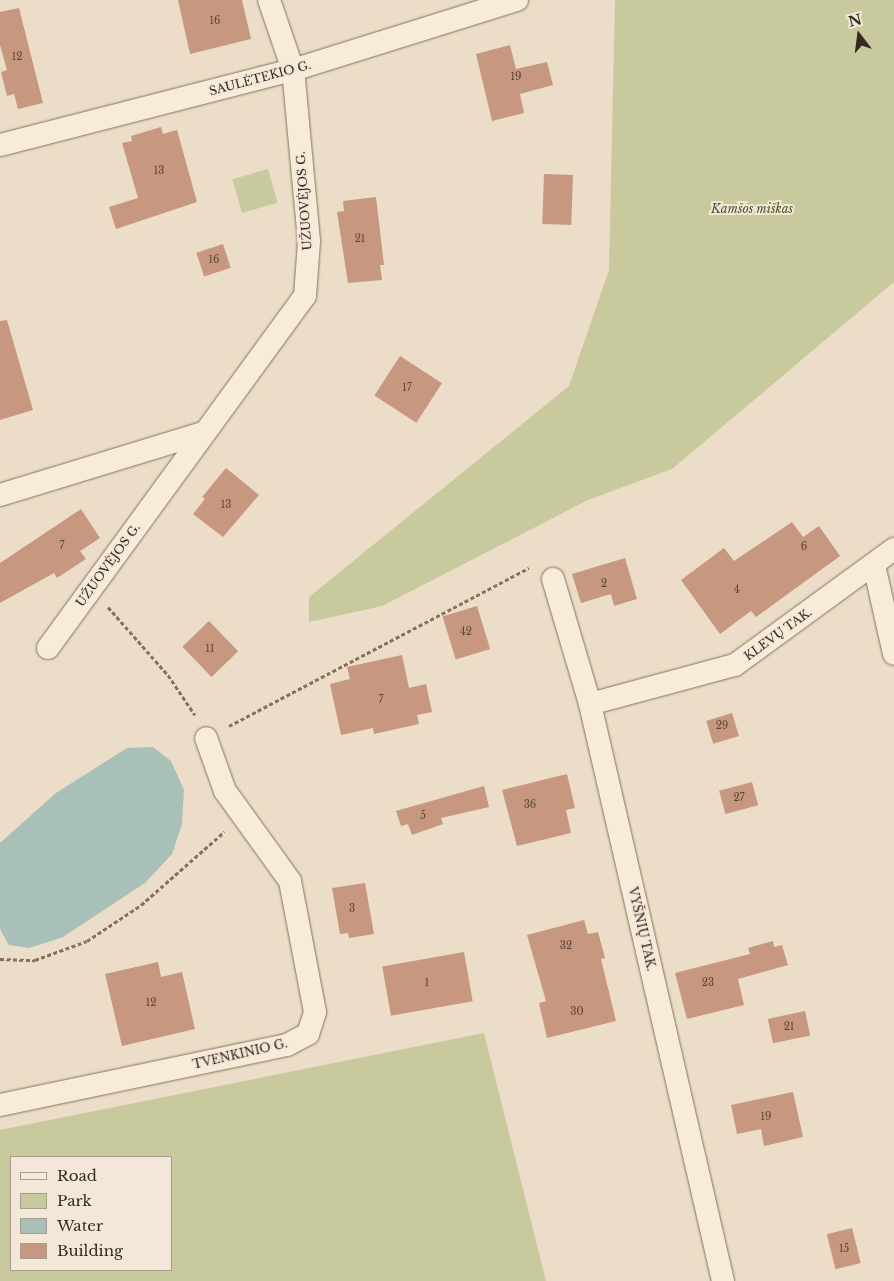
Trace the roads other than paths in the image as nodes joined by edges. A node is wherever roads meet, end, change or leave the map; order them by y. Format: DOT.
graph roads {
  1 [pos="269,0"];
  2 [pos="517,0"];
  3 [pos="293,70"];
  4 [pos="0,145"];
  5 [pos="202,433"];
  6 [pos="0,495"];
  7 [pos="894,549"];
  8 [pos="874,565"];
  9 [pos="553,579"];
  10 [pos="48,648"];
  11 [pos="894,654"];
  12 [pos="590,704"];
  13 [pos="206,738"];
  14 [pos="0,1105"];
  15 [pos="723,1281"];
  1 -- 3 [label="street, UŽUOVĖJOS G."];
  2 -- 3 [label="street, SAULĖTEKIO G."];
  3 -- 4 [label="street, SAULĖTEKIO G."];
  3 -- 5 [label="street, UŽUOVĖJOS G."];
  5 -- 6 [label="street"];
  5 -- 10 [label="street, UŽUOVĖJOS G."];
  7 -- 8 [label="street, KLEVŲ TAK."];
  8 -- 11 [label="street"];
  8 -- 12 [label="street, KLEVŲ TAK."];
  9 -- 12 [label="street, VYŠNIŲ TAK."];
  12 -- 15 [label="street, VYŠNIŲ TAK."];
  13 -- 14 [label="street, TVENKINIO G."];
}
